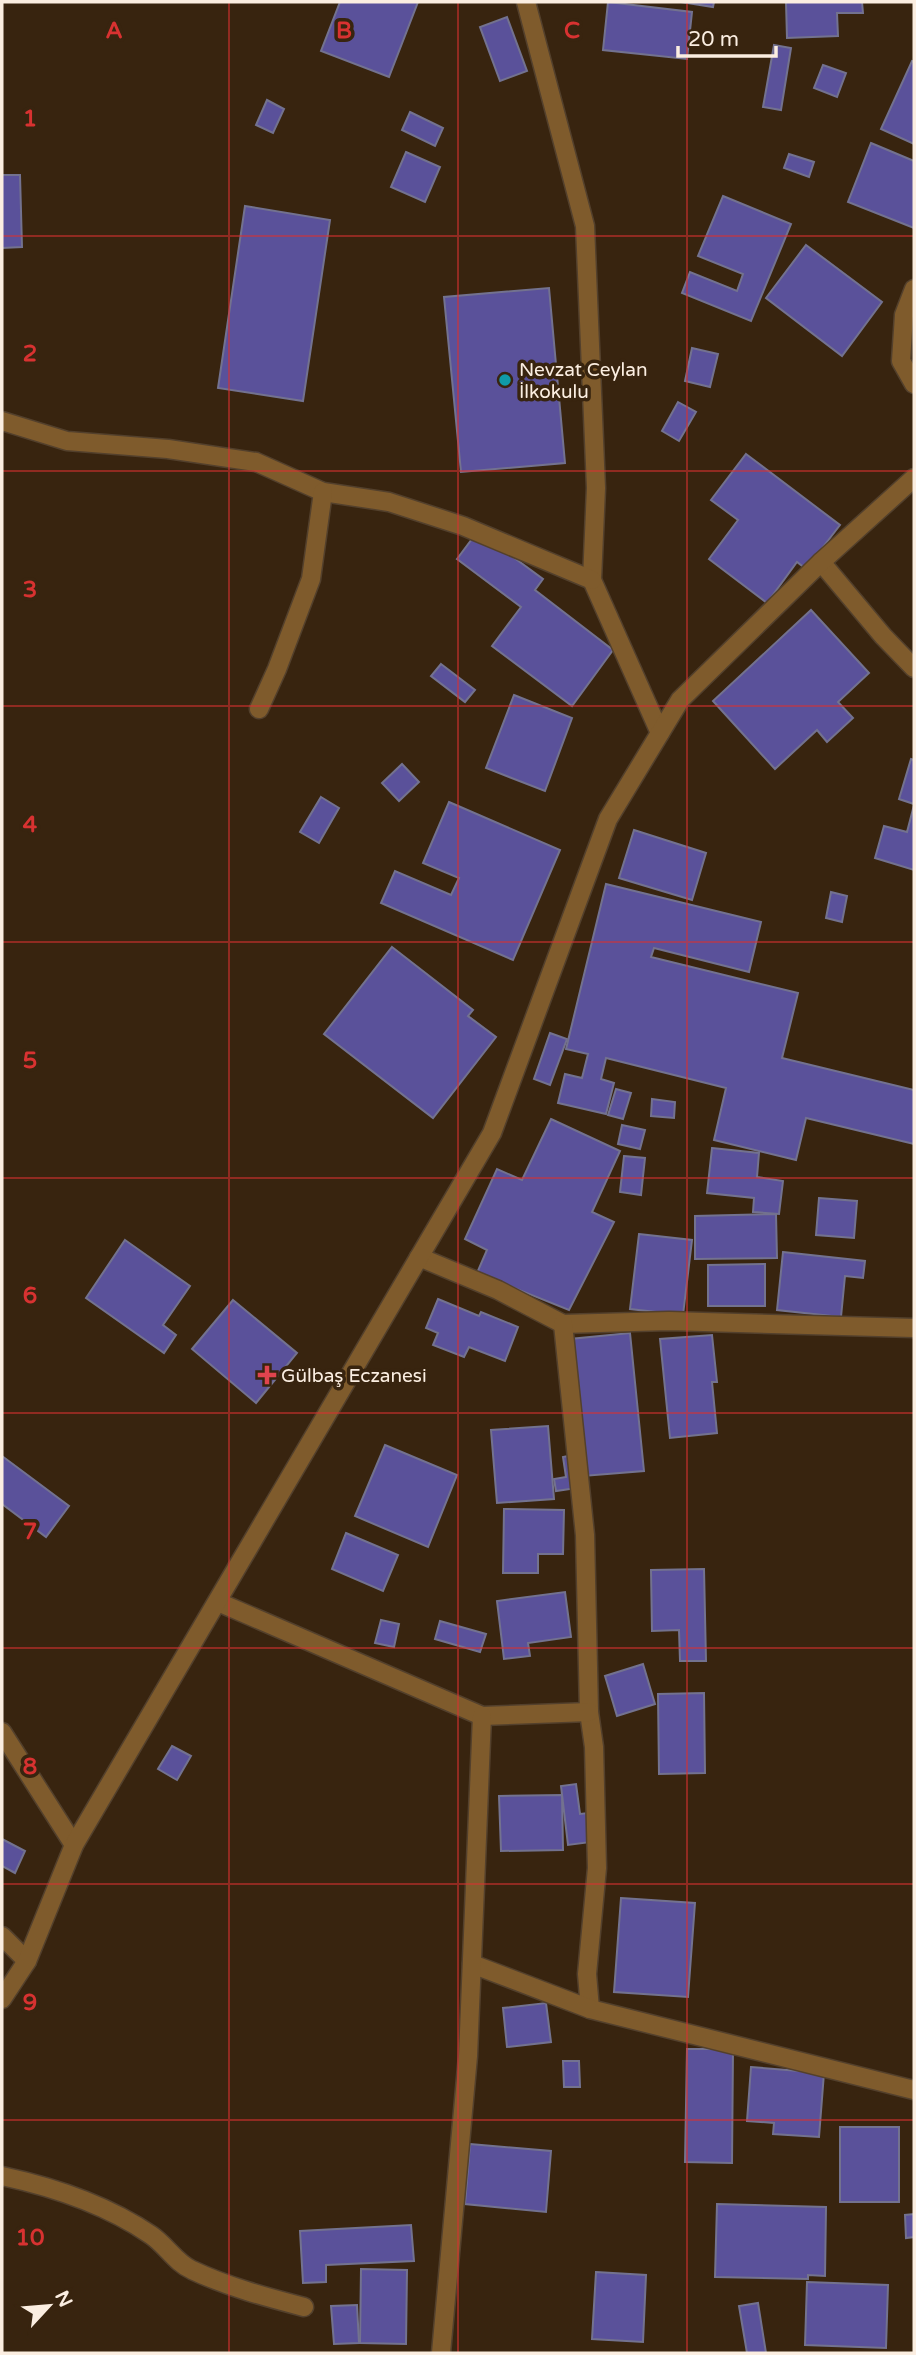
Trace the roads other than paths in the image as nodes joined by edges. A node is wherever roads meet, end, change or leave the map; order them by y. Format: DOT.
graph roads {
  1 [pos="526,2"];
  2 [pos="914,289"];
  3 [pos="914,384"];
  4 [pos="2,421"];
  5 [pos="914,478"];
  6 [pos="323,492"];
  7 [pos="821,562"];
  8 [pos="592,580"];
  9 [pos="914,668"];
  10 [pos="259,709"];
  11 [pos="660,733"];
  12 [pos="419,1257"];
  13 [pos="563,1324"];
  14 [pos="914,1328"];
  15 [pos="218,1602"];
  16 [pos="589,1712"];
  17 [pos="482,1716"];
  18 [pos="2,1732"];
  19 [pos="75,1845"];
  20 [pos="2,1937"];
  21 [pos="27,1961"];
  22 [pos="472,1964"];
  23 [pos="2,1999"];
  24 [pos="590,2009"];
  25 [pos="914,2090"];
  26 [pos="2,2176"];
  27 [pos="304,2307"];
  28 [pos="441,2353"];
  1 -- 8 [label="street"];
  2 -- 3 [label="street"];
  4 -- 6 [label="street"];
  5 -- 7 [label="street"];
  6 -- 8 [label="street"];
  6 -- 10 [label="street"];
  7 -- 9 [label="street"];
  7 -- 11 [label="street"];
  8 -- 11 [label="street"];
  11 -- 12 [label="street"];
  12 -- 13 [label="street"];
  12 -- 15 [label="street"];
  13 -- 14 [label="street"];
  13 -- 16 [label="street"];
  15 -- 17 [label="street"];
  15 -- 19 [label="street"];
  16 -- 17 [label="street"];
  16 -- 24 [label="street"];
  17 -- 22 [label="street"];
  18 -- 19 [label="street"];
  19 -- 21 [label="street"];
  20 -- 21 [label="street"];
  21 -- 23 [label="street"];
  22 -- 24 [label="street"];
  22 -- 28 [label="street"];
  24 -- 25 [label="street"];
  26 -- 27 [label="street"];
}
